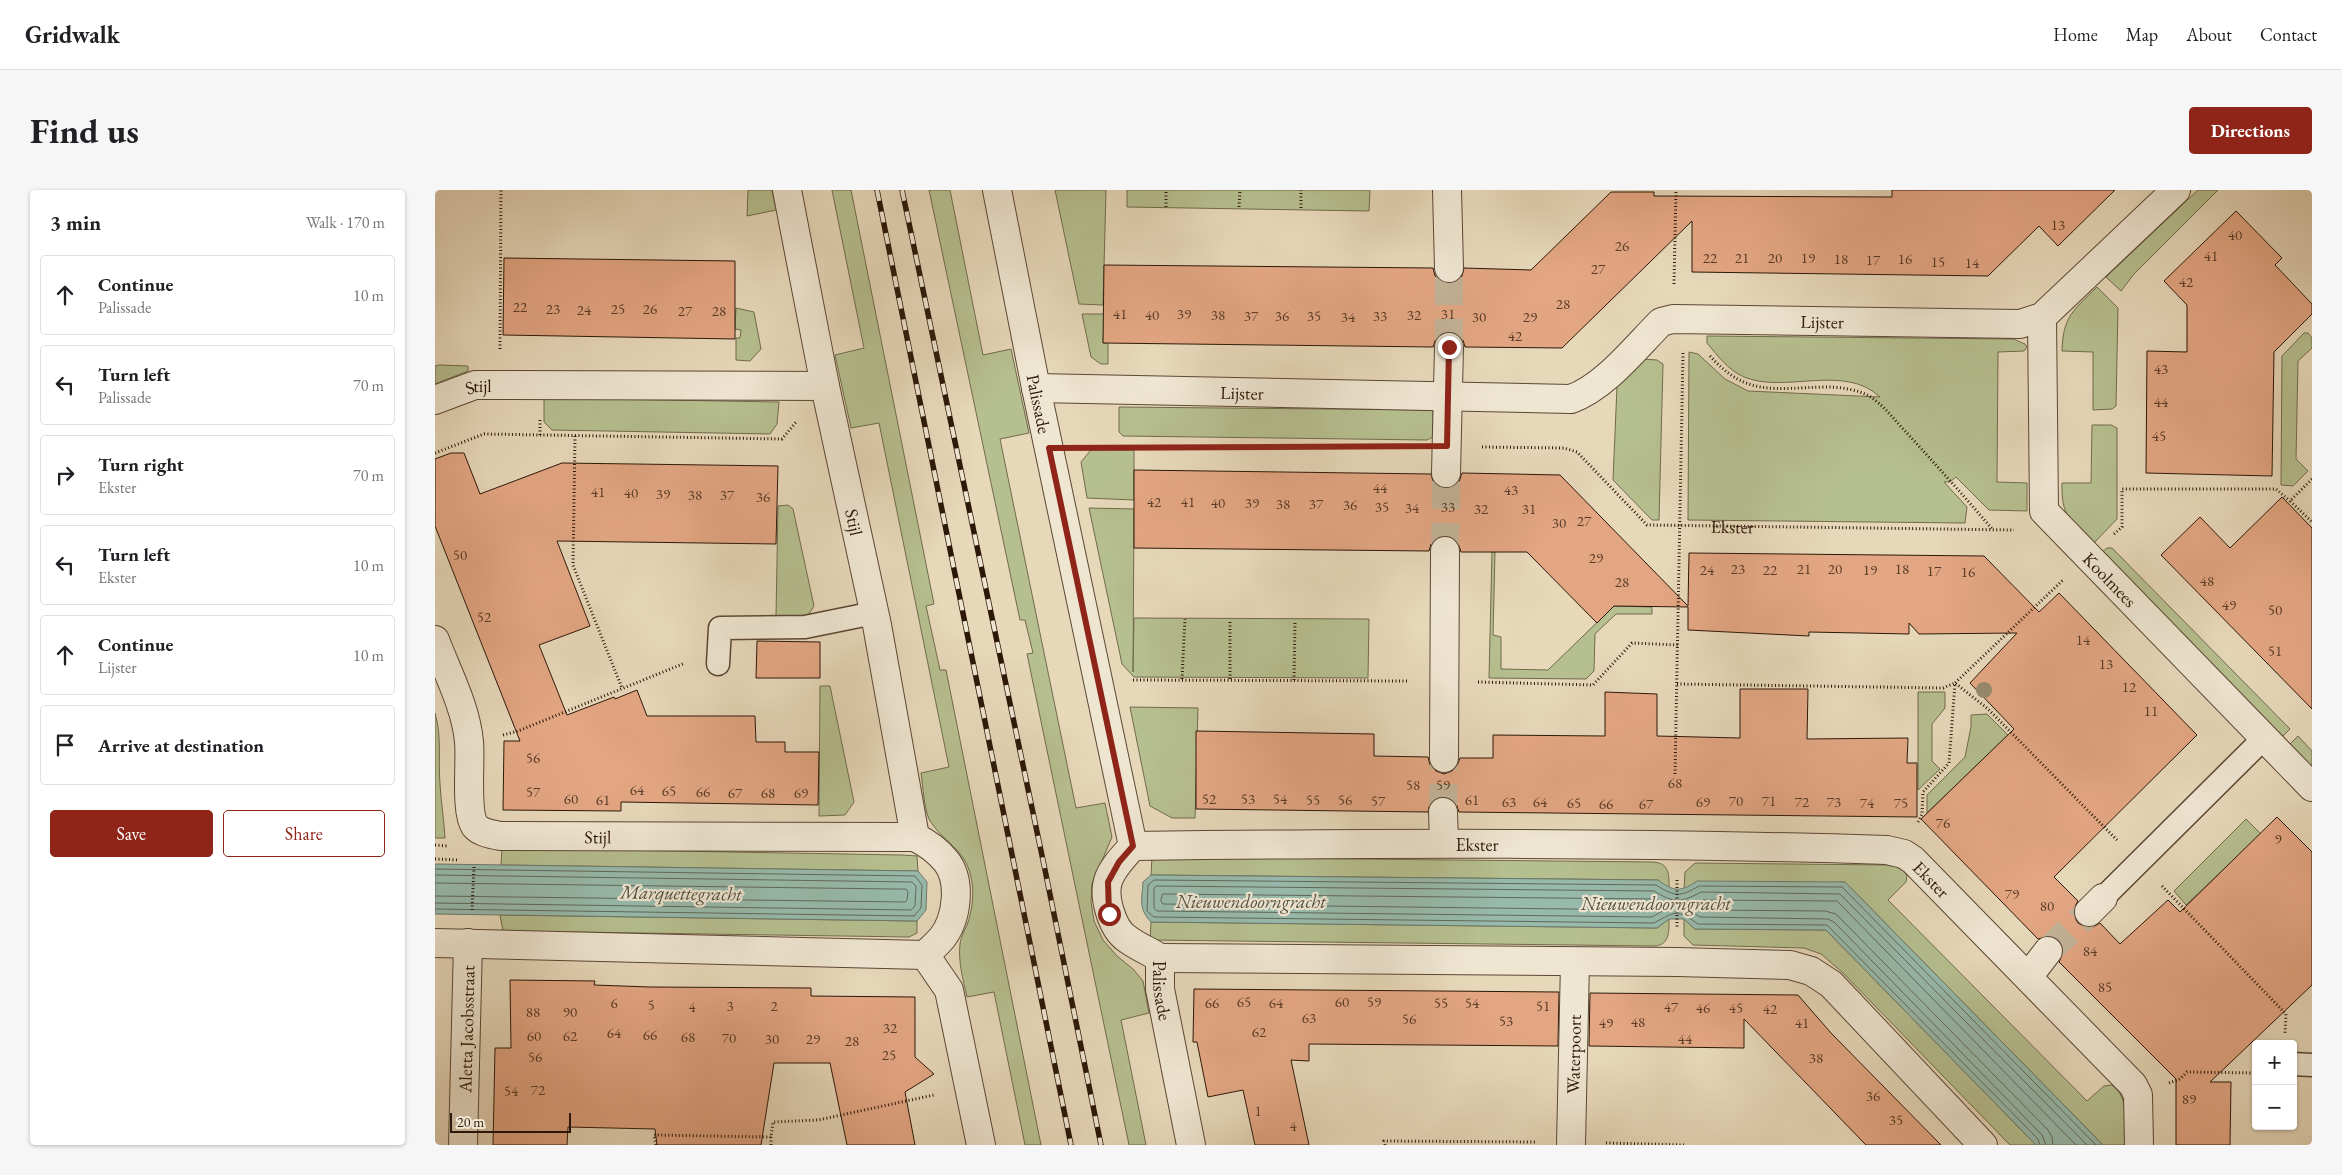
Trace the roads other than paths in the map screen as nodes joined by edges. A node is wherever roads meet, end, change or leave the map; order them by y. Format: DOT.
graph roads {
  1 [pos="787,190"];
  2 [pos="997,190"];
  3 [pos="1447,190"];
  4 [pos="2176,190"];
  5 [pos="1449,268"];
  6 [pos="2042,317"];
  7 [pos="1449,347"];
  8 [pos="825,386"];
  9 [pos="1036,388"];
  10 [pos="1448,395"];
  11 [pos="435,400"];
  12 [pos="1446,473"];
  13 [pos="1445,551"];
  14 [pos="874,613"];
  15 [pos="435,640"];
  16 [pos="718,664"];
  17 [pos="2263,739"];
  18 [pos="1444,758"];
  19 [pos="2312,787"];
  20 [pos="1443,812"];
  21 [pos="915,837"];
  22 [pos="1444,843"];
  23 [pos="1133,846"];
  24 [pos="2096,905"];
  25 [pos="468,943"];
  26 [pos="435,944"];
  27 [pos="2048,951"];
  28 [pos="925,955"];
  29 [pos="1160,958"];
  30 [pos="1575,962"];
  31 [pos="2028,977"];
  32 [pos="2297,1064"];
  33 [pos="2312,1065"];
  34 [pos="1571,1144"];
  35 [pos="463,1145"];
  36 [pos="981,1145"];
  37 [pos="1191,1145"];
  38 [pos="1983,1145"];
  39 [pos="2139,1145"];
  1 -- 8 [label="street, Stijl"];
  2 -- 9 [label="street, Palissade"];
  3 -- 5 [label="street"];
  4 -- 6 [label="street, Lijster"];
  6 -- 10 [label="street, Lijster"];
  6 -- 17 [label="street, Koolmees"];
  7 -- 10 [label="street"];
  8 -- 11 [label="street, Stijl"];
  8 -- 14 [label="street, Stijl"];
  9 -- 10 [label="street, Lijster"];
  9 -- 23 [label="street, Palissade"];
  10 -- 12 [label="street"];
  13 -- 18 [label="street"];
  14 -- 16 [label="lane"];
  14 -- 21 [label="street, Stijl"];
  15 -- 21 [label="street, Stijl"];
  17 -- 19 [label="street, Koolmees"];
  17 -- 24 [label="lane"];
  20 -- 22 [label="street, Ekster"];
  21 -- 28 [label="street"];
  22 -- 23 [label="street, Ekster"];
  22 -- 31 [label="street, Ekster"];
  23 -- 29 [label="street, Palissade"];
  25 -- 26 [label="street"];
  25 -- 28 [label="street"];
  25 -- 35 [label="street, Aletta Jacobsstraat"];
  27 -- 31 [label="street"];
  28 -- 36 [label="street"];
  29 -- 30 [label="street"];
  29 -- 37 [label="street, Palissade"];
  30 -- 34 [label="street, Waterpoort"];
  30 -- 38 [label="street"];
  31 -- 39 [label="street, Ekster"];
  32 -- 33 [label="lane"];
}
